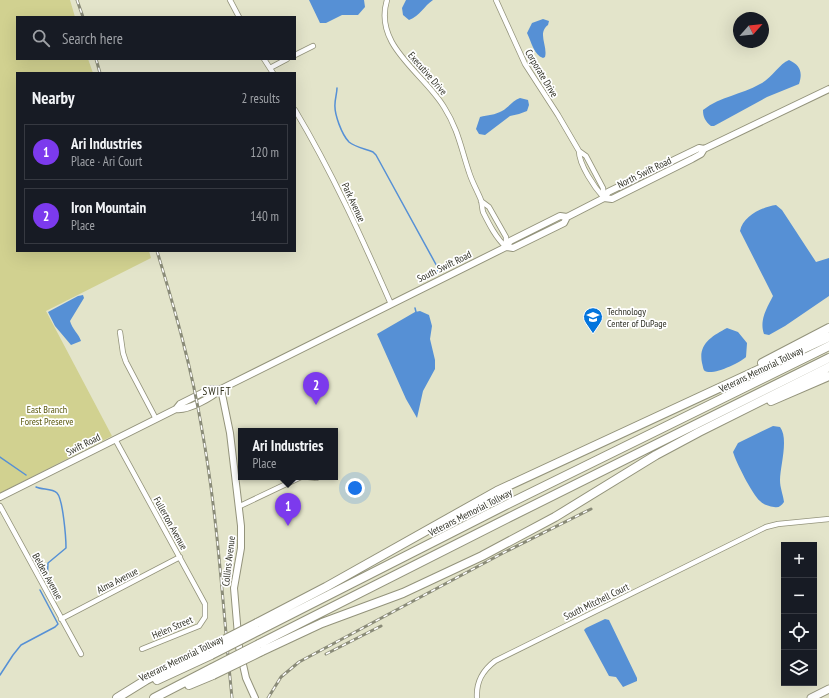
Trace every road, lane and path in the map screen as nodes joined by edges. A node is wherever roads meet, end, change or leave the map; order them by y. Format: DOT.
graph roads {
  1 [pos="230,0"];
  2 [pos="387,0"];
  3 [pos="496,0"];
  4 [pos="238,16"];
  5 [pos="313,46"];
  6 [pos="296,54"];
  7 [pos="265,60"];
  8 [pos="285,60"];
  9 [pos="270,68"];
  10 [pos="272,72"];
  11 [pos="829,89"];
  12 [pos="296,112"];
  13 [pos="604,198"];
  14 [pos="506,247"];
  15 [pos="391,304"];
  16 [pos="829,328"];
  17 [pos="120,332"];
  18 [pos="829,338"];
  19 [pos="829,346"];
  20 [pos="829,358"];
  21 [pos="829,367"];
  22 [pos="829,376"];
  23 [pos="221,389"];
  24 [pos="702,396"];
  25 [pos="156,418"];
  26 [pos="699,432"];
  27 [pos="115,439"];
  28 [pos="296,480"];
  29 [pos="0,497"];
  30 [pos="0,506"];
  31 [pos="240,506"];
  32 [pos="829,519"];
  33 [pos="180,557"];
  34 [pos="205,617"];
  35 [pos="61,619"];
  36 [pos="259,648"];
  37 [pos="142,649"];
  38 [pos="210,651"];
  39 [pos="81,654"];
  40 [pos="829,689"];
  41 [pos="117,698"];
  42 [pos="121,698"];
  43 [pos="154,698"];
  44 [pos="255,698"];
  45 [pos="477,698"];
  46 [pos="811,698"];
  1 -- 4 [label="street"];
  2 -- 14 [label="street, Executive Drive"];
  3 -- 13 [label="street, Corporate Drive"];
  5 -- 6 [label="street"];
  7 -- 9 [label="street"];
  8 -- 9 [label="street"];
  9 -- 10 [label="street"];
  11 -- 13 [label="street, North Swift Road"];
  12 -- 15 [label="street, Park Avenue"];
  13 -- 14 [label="street, South Swift Road"];
  14 -- 15 [label="street, South Swift Road"];
  15 -- 23 [label="street, Swift Road"];
  16 -- 24 [label="highway"];
  17 -- 25 [label="street"];
  18 -- 24 [label="highway"];
  19 -- 38 [label="highway, Veterans Memorial Tollway, bridge"];
  20 -- 36 [label="highway, Veterans Memorial Tollway"];
  21 -- 26 [label="highway"];
  22 -- 26 [label="highway"];
  23 -- 25 [label="street, Swift Road"];
  23 -- 31 [label="street, Collins Avenue"];
  24 -- 38 [label="highway, bridge"];
  25 -- 27 [label="street, Swift Road"];
  26 -- 36 [label="highway"];
  27 -- 29 [label="street, Swift Road"];
  27 -- 33 [label="street, Fullerton Avenue"];
  28 -- 31 [label="street"];
  30 -- 35 [label="street, Belden Avenue"];
  31 -- 44 [label="street, Collins Avenue"];
  32 -- 45 [label="street, South Mitchell Court"];
  33 -- 34 [label="street, Fullerton Avenue"];
  33 -- 35 [label="street, Alma Avenue"];
  34 -- 37 [label="street, Helen Street"];
  35 -- 39 [label="street, Belden Avenue"];
  36 -- 43 [label="highway, Veterans Memorial Tollway, bridge"];
  38 -- 41 [label="highway"];
  38 -- 42 [label="highway, Veterans Memorial Tollway"];
  40 -- 46 [label="main road"];
}
